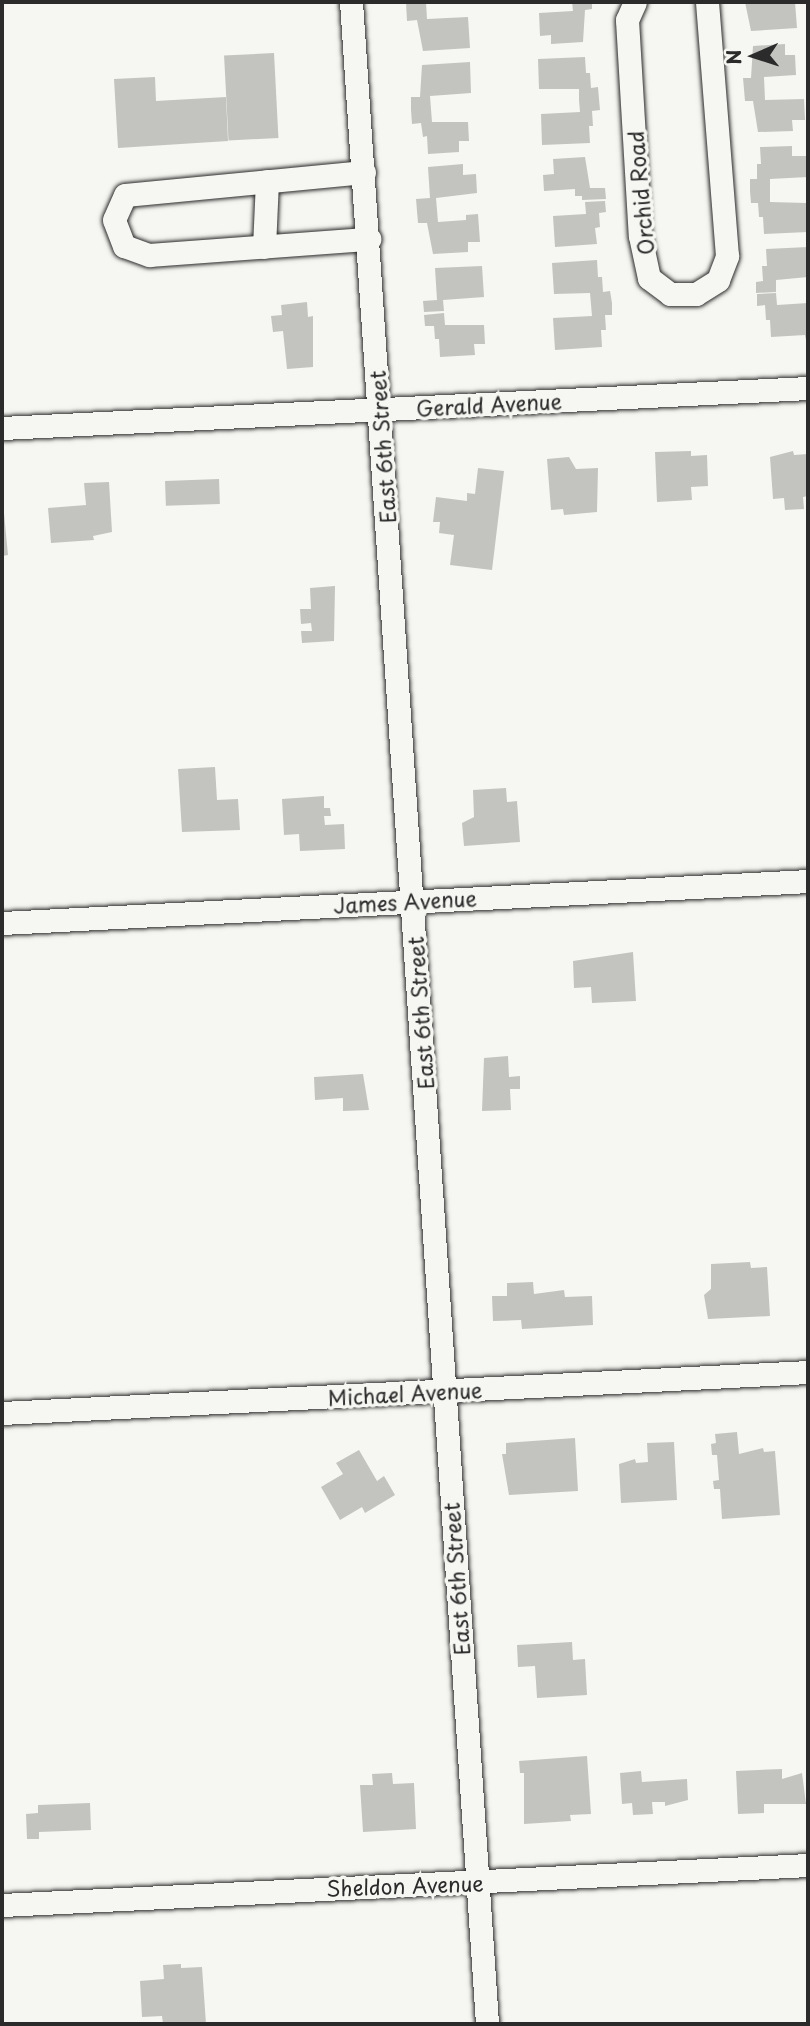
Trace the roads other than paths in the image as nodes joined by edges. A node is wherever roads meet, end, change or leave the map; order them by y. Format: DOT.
graph roads {
  1 [pos="351,2"];
  2 [pos="635,2"];
  3 [pos="708,2"];
  4 [pos="364,172"];
  5 [pos="267,181"];
  6 [pos="369,239"];
  7 [pos="264,247"];
  8 [pos="808,388"];
  9 [pos="380,409"];
  10 [pos="2,428"];
  11 [pos="808,881"];
  12 [pos="413,901"];
  13 [pos="2,923"];
  14 [pos="808,1372"];
  15 [pos="443,1391"];
  16 [pos="2,1413"];
  17 [pos="808,1865"];
  18 [pos="477,1883"];
  19 [pos="2,1905"];
  20 [pos="487,2024"];
  1 -- 4 [label="street, East 6th Street"];
  2 -- 3 [label="street, Orchid Road"];
  4 -- 5 [label="street"];
  4 -- 6 [label="street, East 6th Street"];
  5 -- 7 [label="street"];
  5 -- 7 [label="street"];
  6 -- 7 [label="street"];
  6 -- 9 [label="street, East 6th Street"];
  8 -- 9 [label="street, Gerald Avenue"];
  9 -- 10 [label="street, Gerald Avenue"];
  9 -- 12 [label="street, East 6th Street"];
  11 -- 12 [label="street, James Avenue"];
  12 -- 13 [label="street, James Avenue"];
  12 -- 15 [label="street, East 6th Street"];
  14 -- 15 [label="street, Michael Avenue"];
  15 -- 16 [label="street, Michael Avenue"];
  15 -- 18 [label="street, East 6th Street"];
  17 -- 18 [label="street, Sheldon Avenue"];
  18 -- 19 [label="street, Sheldon Avenue"];
  18 -- 20 [label="street, East 6th Street"];
}
